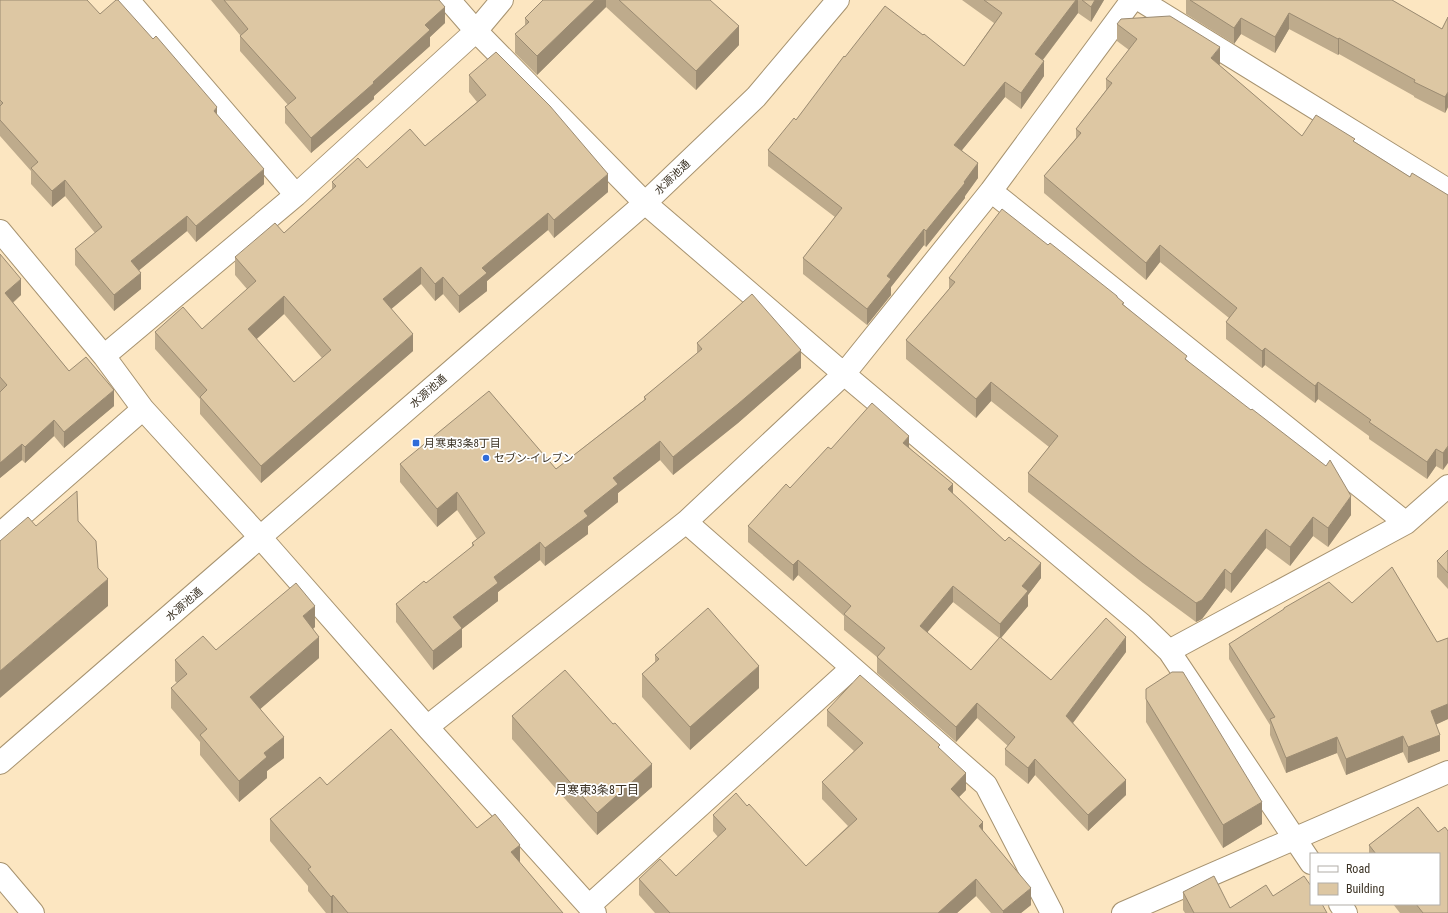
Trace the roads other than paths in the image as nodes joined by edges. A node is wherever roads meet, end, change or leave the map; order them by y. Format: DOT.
graph roads {
  1 [pos="128,0"];
  2 [pos="448,0"];
  3 [pos="502,0"];
  4 [pos="838,0"];
  5 [pos="1132,0"];
  6 [pos="1140,0"];
  7 [pos="476,31"];
  8 [pos="1448,190"];
  9 [pos="991,191"];
  10 [pos="296,195"];
  11 [pos="645,203"];
  12 [pos="0,231"];
  13 [pos="104,356"];
  14 [pos="844,374"];
  15 [pos="143,409"];
  16 [pos="1448,486"];
  17 [pos="686,522"];
  18 [pos="1406,523"];
  19 [pos="0,534"];
  20 [pos="260,537"];
  21 [pos="1169,652"];
  22 [pos="852,668"];
  23 [pos="427,727"];
  24 [pos="0,763"];
  25 [pos="1448,772"];
  26 [pos="1295,839"];
  27 [pos="1310,862"];
  28 [pos="0,874"];
  29 [pos="592,910"];
  30 [pos="33,913"];
  31 [pos="1052,913"];
  32 [pos="1123,913"];
  1 -- 10 [label="street"];
  2 -- 7 [label="street"];
  3 -- 7 [label="street"];
  4 -- 11 [label="street, 水源池通"];
  5 -- 9 [label="street"];
  6 -- 8 [label="street"];
  7 -- 10 [label="street"];
  7 -- 11 [label="street"];
  9 -- 14 [label="street"];
  9 -- 18 [label="street"];
  10 -- 13 [label="street"];
  11 -- 14 [label="street"];
  11 -- 20 [label="street, 水源池通"];
  12 -- 13 [label="street"];
  13 -- 15 [label="street"];
  14 -- 17 [label="street"];
  14 -- 21 [label="street"];
  15 -- 19 [label="street"];
  15 -- 20 [label="street"];
  16 -- 18 [label="street"];
  17 -- 22 [label="street"];
  17 -- 23 [label="street"];
  18 -- 21 [label="street"];
  20 -- 23 [label="street"];
  20 -- 24 [label="street, 水源池通"];
  21 -- 26 [label="street"];
  22 -- 29 [label="street"];
  22 -- 31 [label="street"];
  23 -- 29 [label="street"];
  25 -- 26 [label="street"];
  26 -- 27 [label="street"];
  26 -- 32 [label="street"];
  28 -- 30 [label="street"];
}
